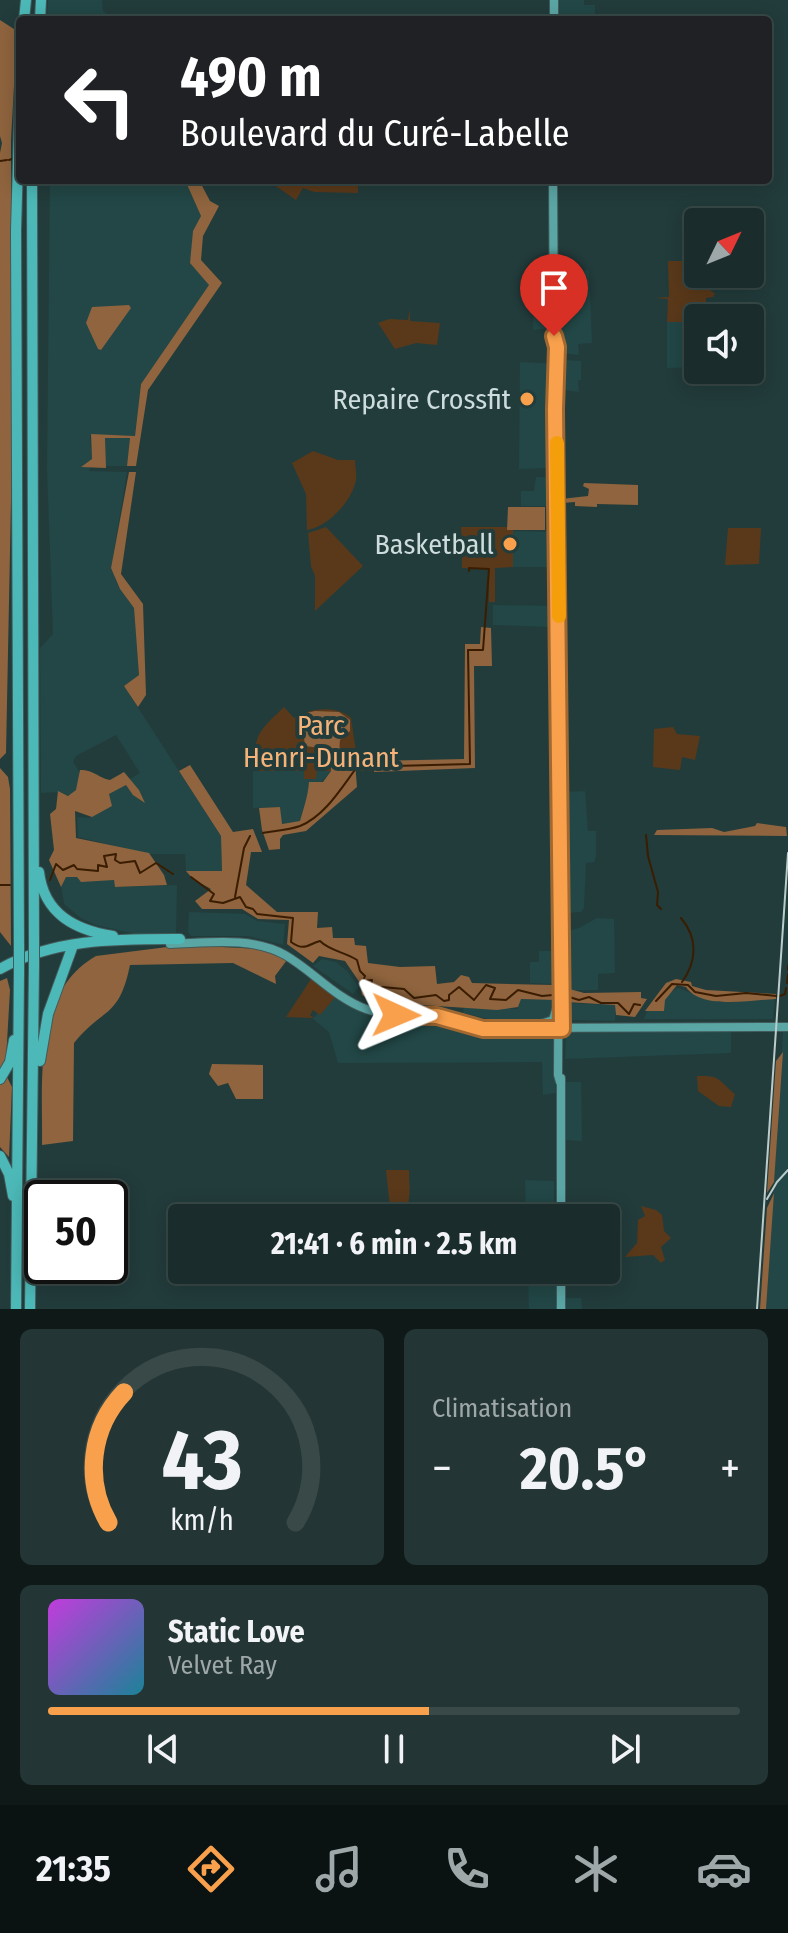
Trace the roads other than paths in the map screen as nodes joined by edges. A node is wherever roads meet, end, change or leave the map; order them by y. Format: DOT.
graph roads {
  1 [pos="17,184"];
  2 [pos="32,184"];
  3 [pos="553,184"];
  4 [pos="34,834"];
  5 [pos="559,898"];
  6 [pos="143,939"];
  7 [pos="180,939"];
  8 [pos="251,941"];
  9 [pos="72,948"];
  10 [pos="0,971"];
  11 [pos="558,1005"];
  12 [pos="19,1015"];
  13 [pos="466,1022"];
  14 [pos="541,1024"];
  15 [pos="788,1025"];
  16 [pos="560,1027"];
  17 [pos="0,1079"];
  18 [pos="34,1093"];
  19 [pos="0,1156"];
  20 [pos="561,1204"];
  21 [pos="17,1230"];
  22 [pos="561,1284"];
  23 [pos="16,1309"];
  24 [pos="30,1309"];
  25 [pos="561,1309"];
  1 -- 12 [label="highway, bridge"];
  2 -- 4 [label="highway"];
  3 -- 5 [label="main road"];
  4 -- 6 [label="highway"];
  4 -- 18 [label="highway, bridge"];
  5 -- 11 [label="main road"];
  5 -- 16 [label="main road"];
  6 -- 7 [label="highway"];
  6 -- 10 [label="highway"];
  7 -- 8 [label="main road"];
  8 -- 9 [label="main road"];
  8 -- 13 [label="main road"];
  9 -- 10 [label="highway"];
  9 -- 18 [label="highway"];
  11 -- 14 [label="main road"];
  11 -- 16 [label="main road"];
  12 -- 17 [label="highway"];
  12 -- 21 [label="highway"];
  13 -- 14 [label="main road"];
  13 -- 16 [label="main road"];
  14 -- 16 [label="main road"];
  15 -- 16 [label="main road"];
  16 -- 20 [label="main road"];
  18 -- 24 [label="highway"];
  19 -- 21 [label="highway"];
  21 -- 23 [label="highway"];
  22 -- 25 [label="main road"];
}
